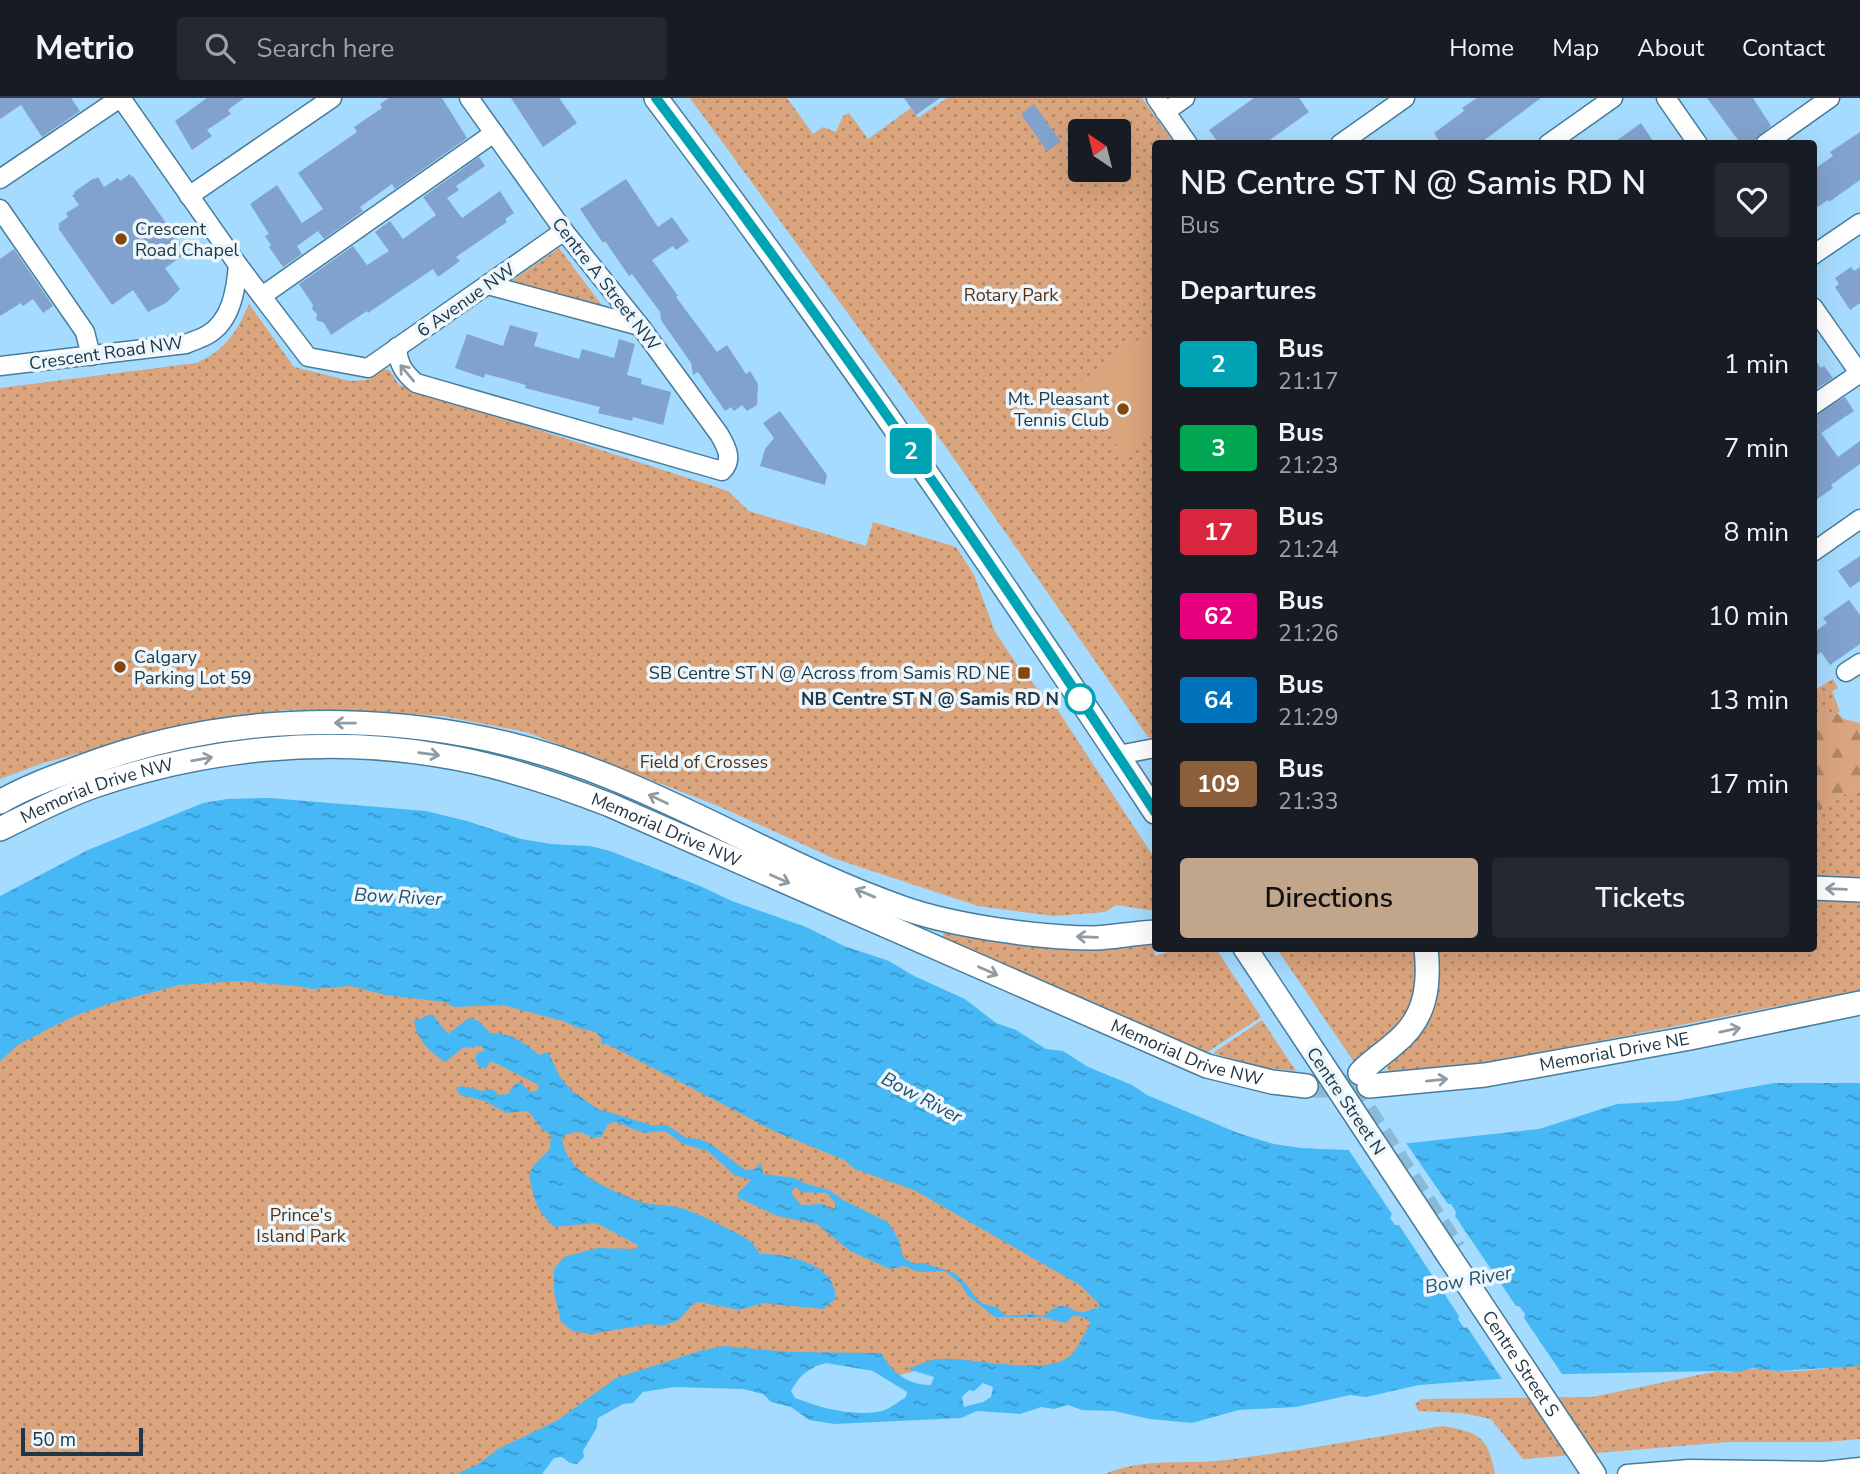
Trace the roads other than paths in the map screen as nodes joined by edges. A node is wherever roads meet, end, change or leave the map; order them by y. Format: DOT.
graph roads {
  1 [pos="120,98"];
  2 [pos="332,98"];
  3 [pos="469,98"];
  4 [pos="656,98"];
  5 [pos="1185,98"];
  6 [pos="1405,98"];
  7 [pos="1613,98"];
  8 [pos="1666,98"];
  9 [pos="1830,98"];
  10 [pos="1161,105"];
  11 [pos="494,133"];
  12 [pos="1185,140"];
  13 [pos="1346,140"];
  14 [pos="1554,140"];
  15 [pos="1695,140"];
  16 [pos="1771,140"];
  17 [pos="0,179"];
  18 [pos="190,195"];
  19 [pos="0,209"];
  20 [pos="1860,223"];
  21 [pos="564,231"];
  22 [pos="1817,252"];
  23 [pos="238,265"];
  24 [pos="488,285"];
  25 [pos="262,296"];
  26 [pos="1817,313"];
  27 [pos="640,326"];
  28 [pos="397,347"];
  29 [pos="91,356"];
  30 [pos="0,366"];
  31 [pos="1860,373"];
  32 [pos="1817,402"];
  33 [pos="1860,519"];
  34 [pos="1817,549"];
  35 [pos="1152,749"];
  36 [pos="1118,755"];
  37 [pos="1152,799"];
  38 [pos="0,802"];
  39 [pos="0,829"];
  40 [pos="1817,888"];
  41 [pos="1860,890"];
  42 [pos="1152,932"];
  43 [pos="1248,952"];
  44 [pos="1426,952"];
  45 [pos="1860,1003"];
  46 [pos="1306,1086"];
  47 [pos="1447,1253"];
  48 [pos="1860,1467"];
  49 [pos="1594,1474"];
  50 [pos="1627,1474"];
  1 -- 17 [label="street"];
  1 -- 18 [label="street"];
  2 -- 18 [label="street"];
  3 -- 11 [label="street, Centre A Street NW"];
  4 -- 36 [label="main road"];
  5 -- 10 [label="street"];
  6 -- 13 [label="street"];
  7 -- 14 [label="street"];
  8 -- 15 [label="street"];
  9 -- 16 [label="street"];
  10 -- 12 [label="street"];
  11 -- 21 [label="street, Centre A Street NW"];
  11 -- 25 [label="street"];
  18 -- 23 [label="street"];
  19 -- 29 [label="street"];
  20 -- 22 [label="street"];
  21 -- 24 [label="street, 6 Avenue NW"];
  21 -- 27 [label="street, Centre A Street NW"];
  23 -- 25 [label="street"];
  23 -- 29 [label="street, Crescent Road NW"];
  24 -- 27 [label="street"];
  24 -- 28 [label="street, 6 Avenue NW"];
  25 -- 28 [label="street, 6 Avenue NW"];
  26 -- 31 [label="street"];
  27 -- 28 [label="street, Centre A Street NW, one-way"];
  29 -- 30 [label="street, Crescent Road NW"];
  31 -- 32 [label="street"];
  33 -- 34 [label="street"];
  35 -- 36 [label="street"];
  36 -- 37 [label="main road"];
  42 -- 38 [label="main road, Memorial Drive NW, one-way"];
  39 -- 46 [label="main road, Memorial Drive NW, one-way"];
  41 -- 40 [label="main road, one-way"];
  43 -- 47 [label="main road, Centre Street N, bridge"];
  44 -- 45 [label="main road, Memorial Drive NE, one-way"];
  47 -- 49 [label="main road, Centre Street S"];
  48 -- 50 [label="street"];
}
